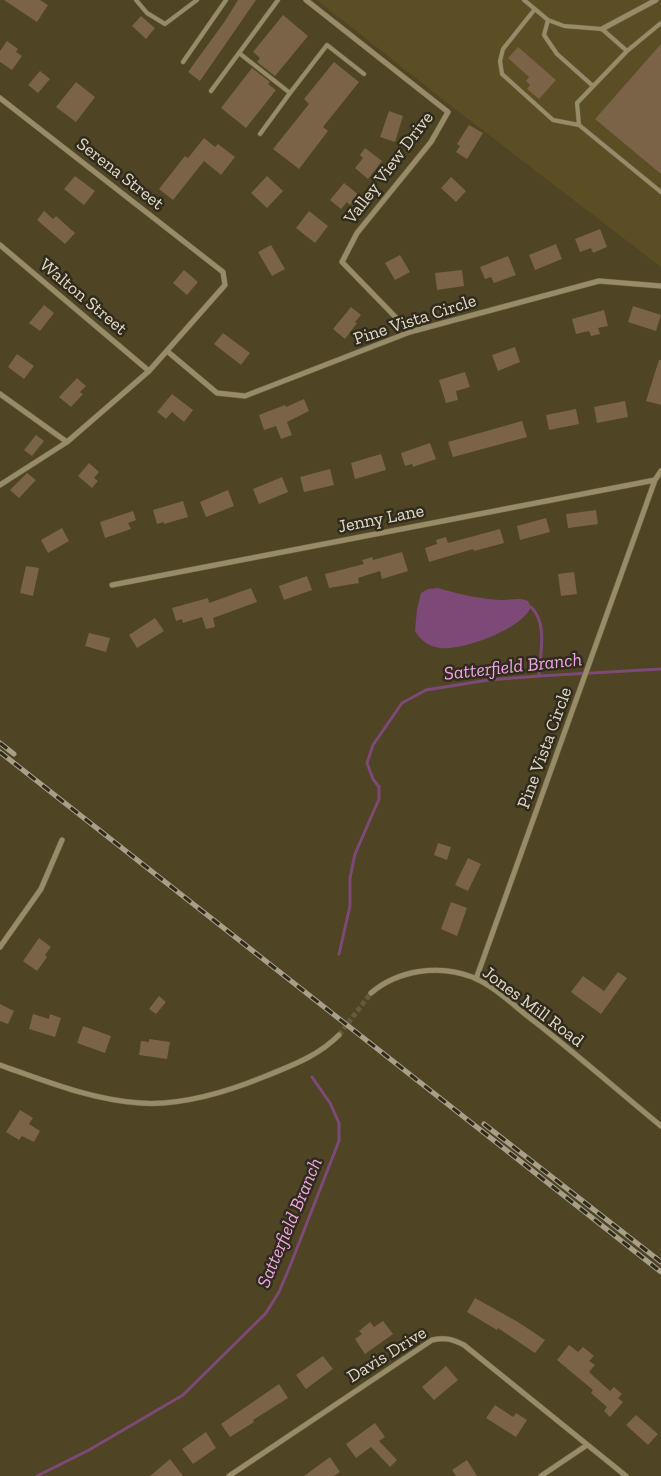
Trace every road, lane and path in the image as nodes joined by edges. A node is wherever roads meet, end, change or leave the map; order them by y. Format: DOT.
graph roads {
  1 [pos="136,0"];
  2 [pos="197,0"];
  3 [pos="226,0"];
  4 [pos="278,0"];
  5 [pos="306,0"];
  6 [pos="524,0"];
  7 [pos="656,0"];
  8 [pos="535,9"];
  9 [pos="548,20"];
  10 [pos="661,23"];
  11 [pos="602,29"];
  12 [pos="627,51"];
  13 [pos="239,53"];
  14 [pos="184,62"];
  15 [pos="364,74"];
  16 [pos="593,86"];
  17 [pos="211,91"];
  18 [pos="290,93"];
  19 [pos="0,98"];
  20 [pos="579,125"];
  21 [pos="260,134"];
  22 [pos="661,192"];
  23 [pos="0,245"];
  24 [pos="661,286"];
  25 [pos="410,332"];
  26 [pos="167,350"];
  27 [pos="149,371"];
  28 [pos="0,394"];
  29 [pos="67,442"];
  30 [pos="661,471"];
  31 [pos="655,480"];
  32 [pos="0,485"];
  33 [pos="112,585"];
  34 [pos="62,840"];
  35 [pos="0,947"];
  36 [pos="476,979"];
  37 [pos="371,993"];
  38 [pos="338,1036"];
  39 [pos="0,1066"];
  40 [pos="661,1126"];
  41 [pos="587,1445"];
  42 [pos="229,1476"];
  43 [pos="541,1476"];
  44 [pos="626,1476"];
  1 -- 2 [label="lane"];
  3 -- 14 [label="lane"];
  4 -- 13 [label="lane"];
  5 -- 25 [label="street, Valley View Drive"];
  6 -- 8 [label="lane"];
  7 -- 11 [label="street"];
  8 -- 9 [label="lane"];
  8 -- 20 [label="lane"];
  9 -- 11 [label="lane"];
  9 -- 16 [label="lane"];
  10 -- 12 [label="lane"];
  11 -- 12 [label="lane"];
  12 -- 16 [label="lane"];
  13 -- 17 [label="lane"];
  13 -- 18 [label="lane"];
  15 -- 18 [label="lane"];
  16 -- 20 [label="lane"];
  18 -- 21 [label="lane"];
  19 -- 26 [label="street, Serena Street"];
  20 -- 22 [label="lane"];
  23 -- 27 [label="street, Walton Street"];
  24 -- 25 [label="street, Pine Vista Circle"];
  25 -- 26 [label="street, Pine Vista Circle"];
  26 -- 27 [label="street"];
  27 -- 29 [label="street"];
  28 -- 29 [label="street"];
  29 -- 32 [label="street"];
  30 -- 31 [label="street, Pine Vista Circle"];
  31 -- 33 [label="street, Jenny Lane"];
  31 -- 36 [label="street, Pine Vista Circle"];
  34 -- 35 [label="street"];
  36 -- 37 [label="street, Jones Mill Road"];
  36 -- 40 [label="street, Jones Mill Road"];
  38 -- 39 [label="street"];
  41 -- 42 [label="street, Davis Drive"];
  41 -- 43 [label="street"];
  41 -- 44 [label="street, Davis Drive"];
}
